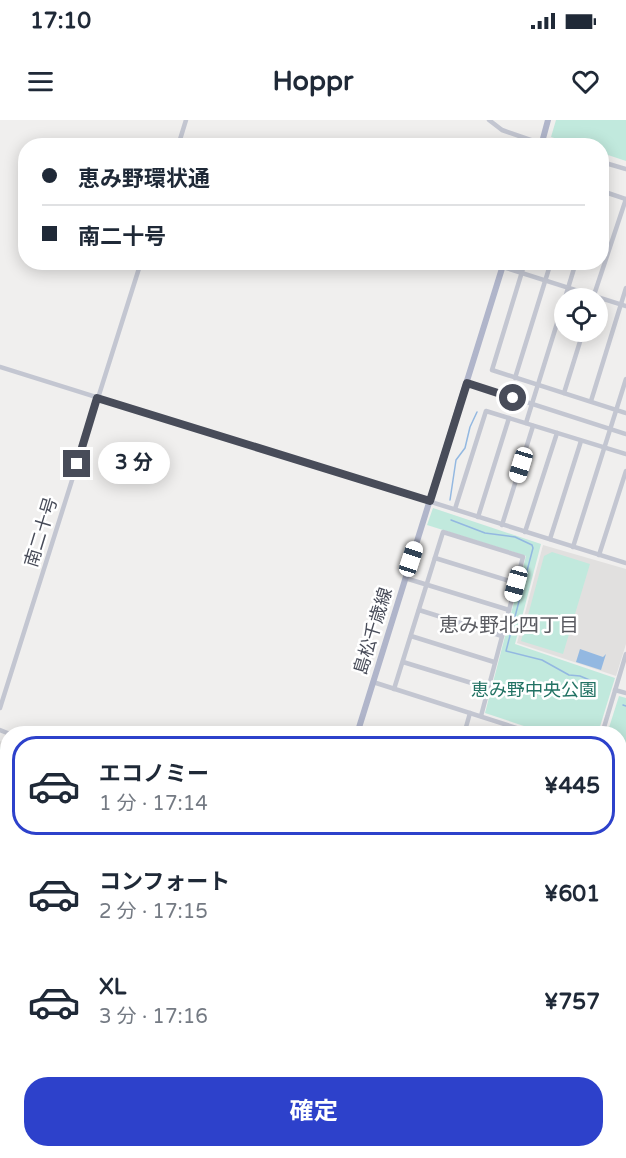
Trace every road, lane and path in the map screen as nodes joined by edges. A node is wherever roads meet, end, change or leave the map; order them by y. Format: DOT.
graph roads {
  1 [pos="186,120"];
  2 [pos="489,120"];
  3 [pos="548,120"];
  4 [pos="180,138"];
  5 [pos="524,138"];
  6 [pos="544,138"];
  7 [pos="609,164"];
  8 [pos="626,169"];
  9 [pos="609,193"];
  10 [pos="626,199"];
  11 [pos="609,251"];
  12 [pos="138,270"];
  13 [pos="502,270"];
  14 [pos="515,270"];
  15 [pos="523,270"];
  16 [pos="548,270"];
  17 [pos="573,270"];
  18 [pos="603,270"];
  19 [pos="522,273"];
  20 [pos="545,280"];
  21 [pos="568,287"];
  22 [pos="597,288"];
  23 [pos="626,288"];
  24 [pos="608,301"];
  25 [pos="623,305"];
  26 [pos="554,333"];
  27 [pos="580,342"];
  28 [pos="0,367"];
  29 [pos="515,378"];
  30 [pos="626,379"];
  31 [pos="467,383"];
  32 [pos="538,385"];
  33 [pos="564,393"];
  34 [pos="97,398"];
  35 [pos="591,401"];
  36 [pos="532,404"];
  37 [pos="616,410"];
  38 [pos="626,413"];
  39 [pos="509,418"];
  40 [pos="526,423"];
  41 [pos="533,426"];
  42 [pos="610,429"];
  43 [pos="557,433"];
  44 [pos="626,434"];
  45 [pos="581,441"];
  46 [pos="605,448"];
  47 [pos="626,454"];
  48 [pos="626,471"];
  49 [pos="430,501"];
  50 [pos="455,509"];
  51 [pos="478,517"];
  52 [pos="502,525"];
  53 [pos="525,532"];
  54 [pos="550,539"];
  55 [pos="573,547"];
  56 [pos="599,555"];
  57 [pos="435,558"];
  58 [pos="626,563"];
  59 [pos="405,578"];
  60 [pos="427,584"];
  61 [pos="516,584"];
  62 [pos="419,610"];
  63 [pos="509,610"];
  64 [pos="411,636"];
  65 [pos="502,636"];
  66 [pos="626,654"];
  67 [pos="403,662"];
  68 [pos="495,662"];
  69 [pos="373,682"];
  70 [pos="394,688"];
  71 [pos="488,688"];
  72 [pos="615,690"];
  73 [pos="626,693"];
  74 [pos="0,708"];
  75 [pos="470,713"];
  76 [pos="481,716"];
  77 [pos="359,726"];
  78 [pos="466,726"];
  79 [pos="511,726"];
  80 [pos="604,726"];
  1 -- 4 [label="street"];
  2 -- 5 [label="street"];
  3 -- 6 [label="main road"];
  7 -- 8 [label="street"];
  9 -- 10 [label="street"];
  10 -- 11 [label="street"];
  12 -- 34 [label="street, 南二十号"];
  13 -- 31 [label="main road, 島松千歳線"];
  14 -- 19 [label="street"];
  15 -- 19 [label="street"];
  16 -- 20 [label="street"];
  17 -- 21 [label="street"];
  18 -- 22 [label="street"];
  19 -- 20 [label="street"];
  19 -- 29 [label="street"];
  20 -- 21 [label="street"];
  20 -- 29 [label="street"];
  23 -- 25 [label="street"];
  24 -- 25 [label="street"];
  25 -- 35 [label="street"];
  26 -- 32 [label="street"];
  27 -- 33 [label="street"];
  28 -- 34 [label="street"];
  29 -- 32 [label="street"];
  30 -- 37 [label="street"];
  31 -- 36 [label="street"];
  31 -- 49 [label="main road, 島松千歳線"];
  32 -- 33 [label="street"];
  32 -- 36 [label="street"];
  33 -- 35 [label="street"];
  34 -- 49 [label="street"];
  34 -- 74 [label="street, 南二十号"];
  35 -- 37 [label="street"];
  36 -- 40 [label="street"];
  36 -- 42 [label="street"];
  37 -- 38 [label="street"];
  37 -- 42 [label="street"];
  39 -- 40 [label="street"];
  39 -- 50 [label="street"];
  39 -- 51 [label="street"];
  40 -- 41 [label="street"];
  41 -- 43 [label="street"];
  41 -- 52 [label="street"];
  42 -- 44 [label="street"];
  42 -- 46 [label="street"];
  43 -- 45 [label="street"];
  43 -- 53 [label="street"];
  45 -- 46 [label="street"];
  45 -- 54 [label="street"];
  46 -- 47 [label="street"];
  46 -- 55 [label="street"];
  48 -- 56 [label="street"];
  49 -- 50 [label="street"];
  49 -- 59 [label="main road, 島松千歳線"];
  50 -- 51 [label="street"];
  51 -- 52 [label="street"];
  52 -- 53 [label="street"];
  53 -- 54 [label="street"];
  54 -- 55 [label="street"];
  55 -- 56 [label="street"];
  56 -- 58 [label="street"];
  57 -- 60 [label="street"];
  57 -- 61 [label="street"];
  57 -- 61 [label="street"];
  59 -- 60 [label="street"];
  59 -- 69 [label="main road, 島松千歳線"];
  60 -- 62 [label="street"];
  60 -- 63 [label="street"];
  61 -- 63 [label="street"];
  62 -- 64 [label="street"];
  62 -- 65 [label="street"];
  63 -- 65 [label="street"];
  64 -- 67 [label="street"];
  64 -- 68 [label="street"];
  65 -- 68 [label="street"];
  66 -- 72 [label="street"];
  67 -- 70 [label="street"];
  67 -- 71 [label="street"];
  68 -- 71 [label="street"];
  69 -- 70 [label="street"];
  69 -- 77 [label="main road, 島松千歳線"];
  70 -- 75 [label="street"];
  71 -- 76 [label="street"];
  72 -- 73 [label="street"];
  72 -- 80 [label="street"];
  75 -- 76 [label="street"];
  75 -- 78 [label="street"];
  76 -- 79 [label="street"];
}
